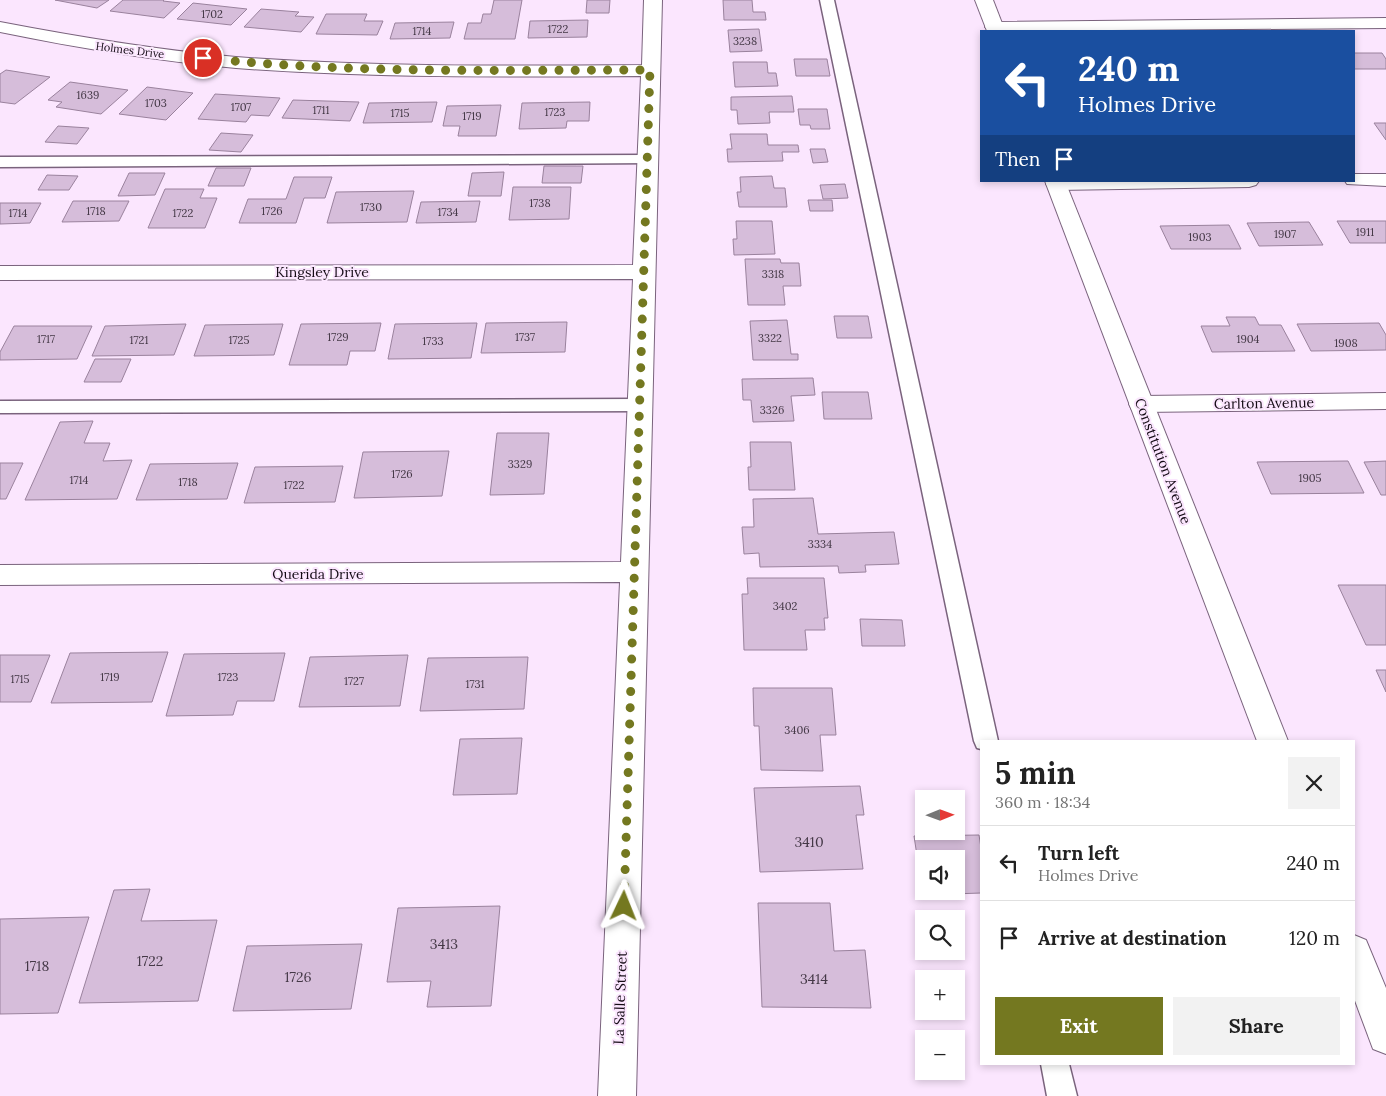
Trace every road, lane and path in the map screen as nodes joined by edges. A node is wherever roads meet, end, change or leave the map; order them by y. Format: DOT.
graph roads {
  1 [pos="653,0"];
  2 [pos="827,0"];
  3 [pos="984,0"];
  4 [pos="1386,23"];
  5 [pos="0,27"];
  6 [pos="995,29"];
  7 [pos="650,70"];
  8 [pos="647,160"];
  9 [pos="0,162"];
  10 [pos="1355,180"];
  11 [pos="1386,180"];
  12 [pos="1152,182"];
  13 [pos="1055,183"];
  14 [pos="644,272"];
  15 [pos="0,273"];
  16 [pos="1386,401"];
  17 [pos="1141,404"];
  18 [pos="640,405"];
  19 [pos="0,407"];
  20 [pos="635,572"];
  21 [pos="0,575"];
  22 [pos="986,740"];
  23 [pos="1273,740"];
  24 [pos="1355,954"];
  25 [pos="1386,1036"];
  26 [pos="1055,1065"];
  27 [pos="617,1096"];
  28 [pos="1062,1096"];
  1 -- 7 [label="street, La Salle Street"];
  2 -- 22 [label="lane"];
  3 -- 6 [label="street"];
  4 -- 6 [label="street"];
  5 -- 7 [label="street, Holmes Drive"];
  7 -- 8 [label="street, La Salle Street"];
  8 -- 9 [label="lane"];
  8 -- 14 [label="street, La Salle Street"];
  10 -- 11 [label="street"];
  12 -- 13 [label="street"];
  13 -- 17 [label="street, Constitution Avenue"];
  14 -- 15 [label="street, Kingsley Drive"];
  14 -- 18 [label="street, La Salle Street"];
  16 -- 17 [label="street, Carlton Avenue"];
  17 -- 23 [label="street, Constitution Avenue"];
  18 -- 19 [label="lane"];
  18 -- 20 [label="street, La Salle Street"];
  20 -- 21 [label="street, Querida Drive"];
  20 -- 27 [label="street, La Salle Street"];
  24 -- 25 [label="street"];
  26 -- 28 [label="lane"];
}
